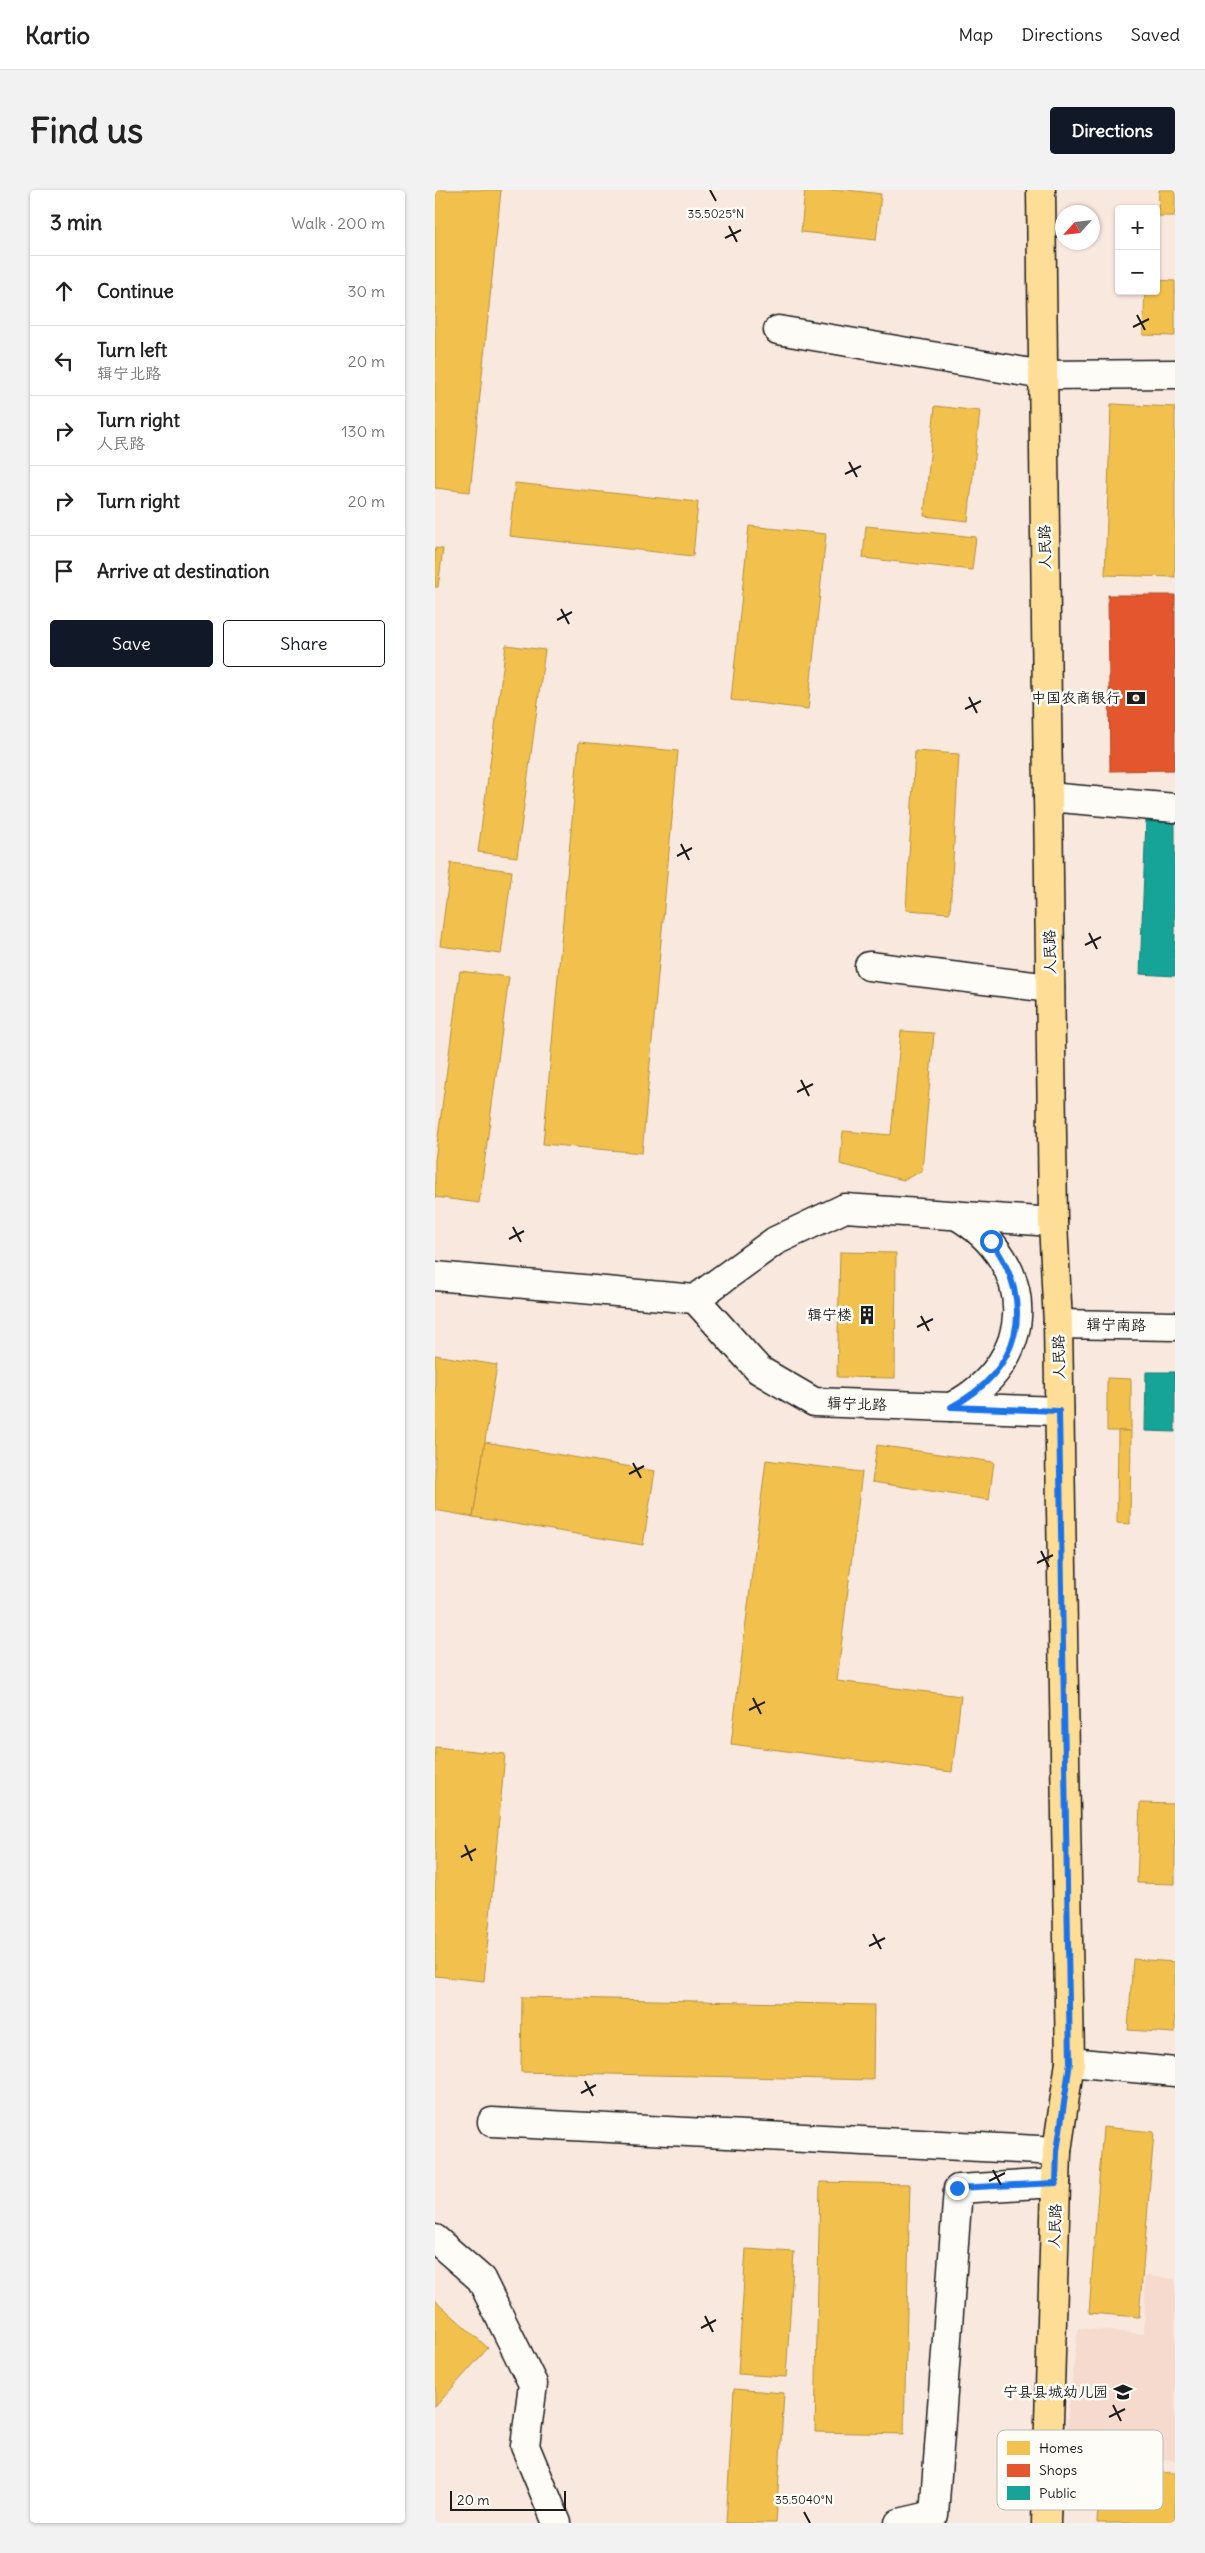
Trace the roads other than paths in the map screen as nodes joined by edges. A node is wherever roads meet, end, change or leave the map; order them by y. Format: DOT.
graph roads {
  1 [pos="1041,190"];
  2 [pos="778,330"];
  3 [pos="1175,374"];
  4 [pos="1043,375"];
  5 [pos="1048,796"];
  6 [pos="1175,808"];
  7 [pos="869,966"];
  8 [pos="1050,988"];
  9 [pos="956,1215"];
  10 [pos="1053,1222"];
  11 [pos="435,1276"];
  12 [pos="695,1299"];
  13 [pos="1058,1324"];
  14 [pos="1175,1326"];
  15 [pos="951,1407"];
  16 [pos="1059,1411"];
  17 [pos="1070,2062"];
  18 [pos="1175,2072"];
  19 [pos="492,2122"];
  20 [pos="1057,2151"];
  21 [pos="1056,2183"];
  22 [pos="435,2239"];
  23 [pos="1049,2430"];
  24 [pos="1046,2510"];
  25 [pos="557,2523"];
  26 [pos="899,2523"];
  27 [pos="1046,2523"];
  1 -- 4 [label="main road, 人民路"];
  2 -- 4 [label="street"];
  3 -- 4 [label="street"];
  4 -- 5 [label="main road, 人民路"];
  5 -- 6 [label="street"];
  5 -- 8 [label="main road, 人民路"];
  7 -- 8 [label="street"];
  8 -- 10 [label="main road, 人民路"];
  9 -- 10 [label="street"];
  9 -- 12 [label="street"];
  9 -- 15 [label="street"];
  10 -- 13 [label="main road, 人民路"];
  11 -- 12 [label="street"];
  12 -- 15 [label="street, 辑宁北路"];
  13 -- 14 [label="street, 辑宁南路"];
  13 -- 16 [label="main road, 人民路"];
  15 -- 16 [label="street, 辑宁北路"];
  16 -- 17 [label="main road, 人民路"];
  17 -- 18 [label="street"];
  17 -- 20 [label="main road, 人民路"];
  19 -- 20 [label="street"];
  20 -- 21 [label="main road, 人民路"];
  21 -- 23 [label="main road, 人民路"];
  21 -- 26 [label="street"];
  22 -- 25 [label="street"];
  24 -- 27 [label="main road, 人民路"];
}
